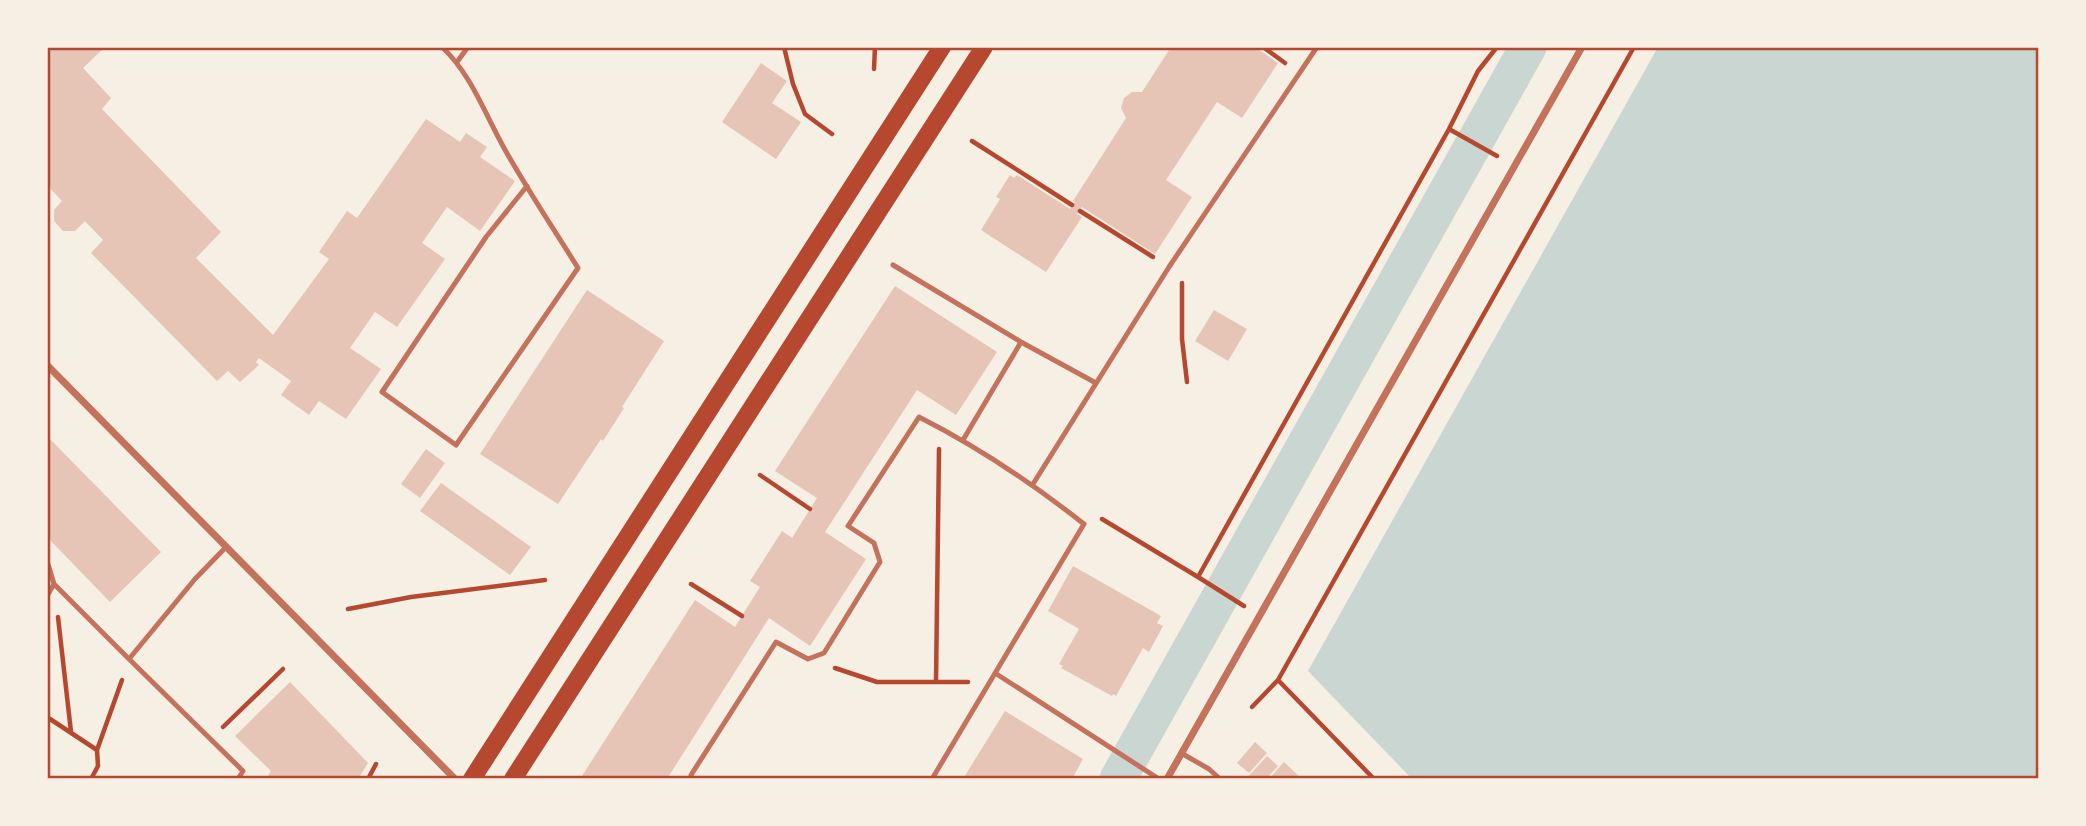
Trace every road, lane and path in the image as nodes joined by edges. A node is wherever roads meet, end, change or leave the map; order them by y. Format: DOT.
graph roads {
  1 [pos="442,47"];
  2 [pos="468,47"];
  3 [pos="784,47"];
  4 [pos="875,47"];
  5 [pos="942,47"];
  6 [pos="984,47"];
  7 [pos="1317,47"];
  8 [pos="1497,47"];
  9 [pos="1582,47"];
  10 [pos="1634,47"];
  11 [pos="457,62"];
  12 [pos="874,69"];
  13 [pos="1449,129"];
  14 [pos="832,134"];
  15 [pos="972,141"];
  16 [pos="1488,151"];
  17 [pos="527,186"];
  18 [pos="1072,205"];
  19 [pos="1080,211"];
  20 [pos="893,265"];
  21 [pos="1169,268"];
  22 [pos="1021,342"];
  23 [pos="47,365"];
  24 [pos="1187,382"];
  25 [pos="1096,383"];
  26 [pos="940,428"];
  27 [pos="963,440"];
  28 [pos="760,475"];
  29 [pos="1033,484"];
  30 [pos="810,509"];
  31 [pos="1093,515"];
  32 [pos="226,547"];
  33 [pos="47,561"];
  34 [pos="1198,577"];
  35 [pos="545,580"];
  36 [pos="54,584"];
  37 [pos="691,584"];
  38 [pos="47,596"];
  39 [pos="1236,601"];
  40 [pos="348,609"];
  41 [pos="742,616"];
  42 [pos="129,659"];
  43 [pos="808,659"];
  44 [pos="283,669"];
  45 [pos="995,673"];
  46 [pos="1278,680"];
  47 [pos="936,682"];
  48 [pos="990,682"];
  49 [pos="1252,707"];
  50 [pos="47,717"];
  51 [pos="71,732"];
  52 [pos="210,739"];
  53 [pos="97,750"];
  54 [pos="1181,753"];
  55 [pos="376,764"];
  56 [pos="91,779"];
  57 [pos="238,779"];
  58 [pos="368,779"];
  59 [pos="454,779"];
  60 [pos="472,779"];
  61 [pos="513,779"];
  62 [pos="692,779"];
  63 [pos="932,779"];
  64 [pos="1159,779"];
  65 [pos="1167,779"];
  66 [pos="1220,779"];
  67 [pos="1374,779"];
  1 -- 11 [label="lane"];
  2 -- 11 [label="lane"];
  3 -- 14 [label="path"];
  4 -- 12 [label="path"];
  5 -- 60 [label="main road"];
  6 -- 61 [label="main road"];
  7 -- 21 [label="lane"];
  8 -- 13 [label="path"];
  9 -- 54 [label="street"];
  10 -- 46 [label="path"];
  11 -- 17 [label="lane"];
  13 -- 16 [label="path"];
  13 -- 34 [label="path"];
  15 -- 18 [label="path"];
  17 -- 17 [label="lane"];
  19 -- 21 [label="path"];
  20 -- 22 [label="lane"];
  21 -- 24 [label="path"];
  21 -- 25 [label="lane"];
  22 -- 25 [label="lane"];
  22 -- 27 [label="lane"];
  23 -- 32 [label="street"];
  25 -- 29 [label="lane"];
  26 -- 27 [label="lane"];
  26 -- 43 [label="lane"];
  26 -- 47 [label="path"];
  27 -- 29 [label="lane"];
  28 -- 30 [label="path"];
  29 -- 45 [label="lane"];
  31 -- 34 [label="path"];
  32 -- 42 [label="lane"];
  32 -- 59 [label="street"];
  33 -- 36 [label="lane"];
  34 -- 39 [label="path"];
  35 -- 40 [label="path"];
  36 -- 38 [label="lane"];
  36 -- 42 [label="lane"];
  36 -- 51 [label="path"];
  37 -- 41 [label="path"];
  42 -- 52 [label="lane"];
  42 -- 53 [label="path"];
  43 -- 47 [label="path"];
  43 -- 62 [label="lane"];
  44 -- 52 [label="path"];
  45 -- 48 [label="lane"];
  45 -- 64 [label="lane"];
  46 -- 49 [label="path"];
  46 -- 67 [label="path"];
  47 -- 48 [label="path"];
  48 -- 63 [label="lane"];
  50 -- 51 [label="path"];
  51 -- 53 [label="path"];
  52 -- 57 [label="lane"];
  53 -- 56 [label="path"];
  54 -- 65 [label="street"];
  54 -- 66 [label="lane"];
  55 -- 58 [label="path"];
}
